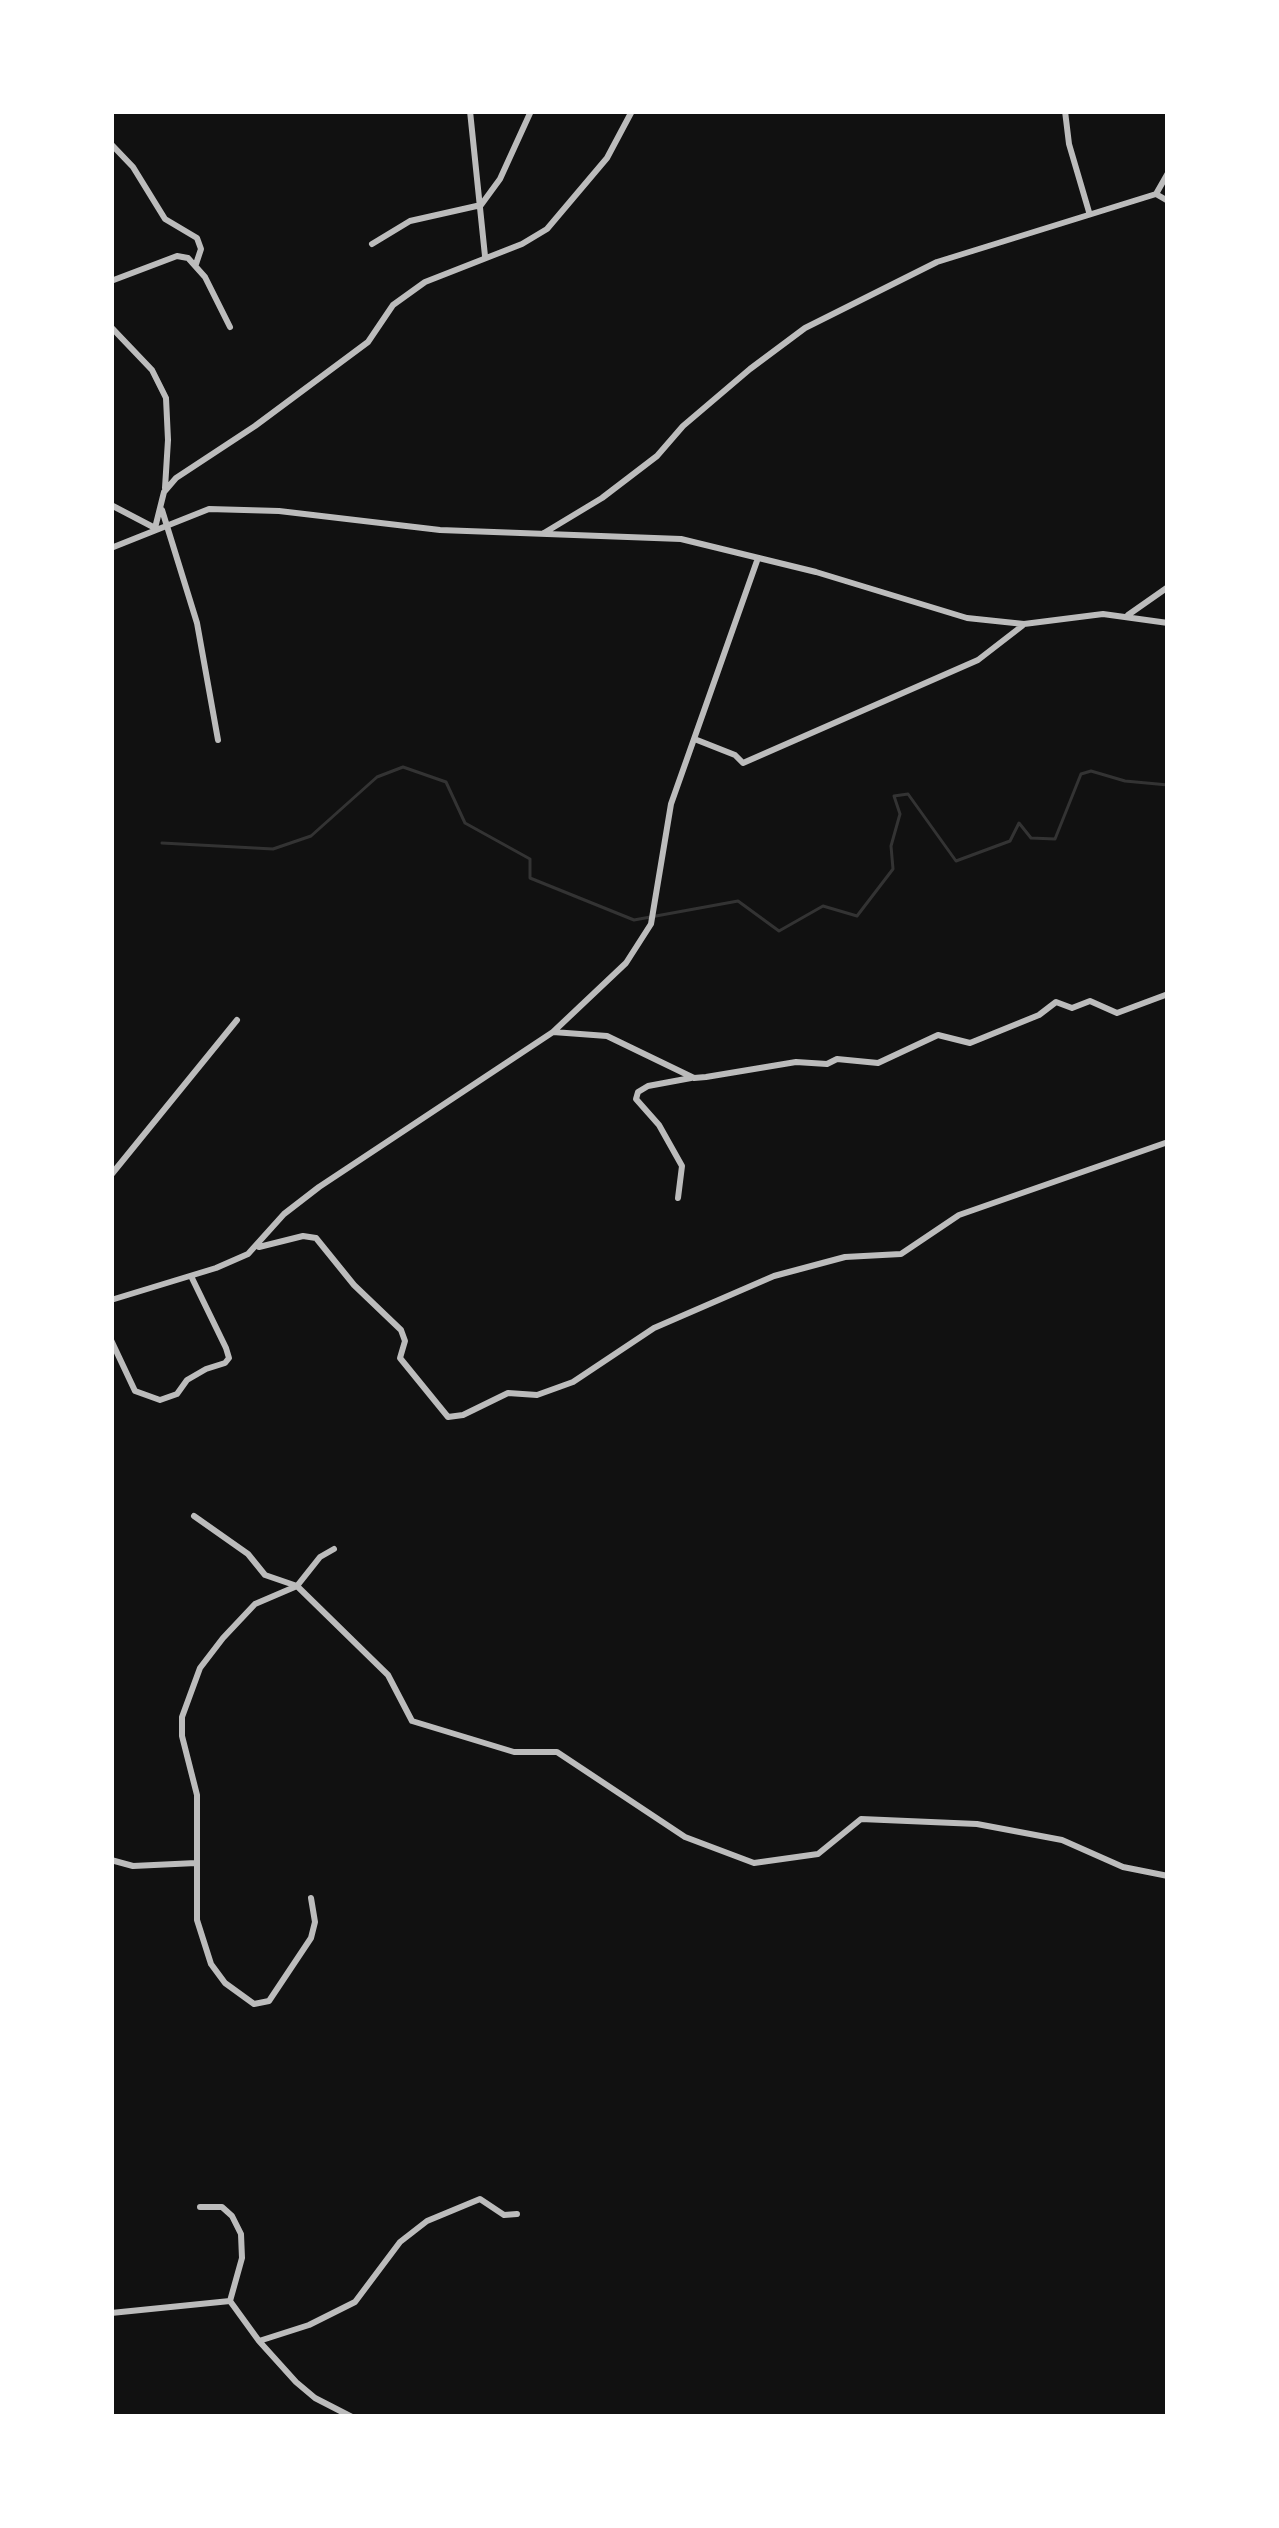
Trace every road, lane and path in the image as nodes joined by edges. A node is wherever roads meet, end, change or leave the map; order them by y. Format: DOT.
graph roads {
  1 [pos="470,111"];
  2 [pos="531,111"];
  3 [pos="632,111"];
  4 [pos="1065,111"];
  5 [pos="111,144"];
  6 [pos="1168,173"];
  7 [pos="1156,194"];
  8 [pos="1168,201"];
  9 [pos="481,205"];
  10 [pos="1089,213"];
  11 [pos="372,244"];
  12 [pos="484,256"];
  13 [pos="196,264"];
  14 [pos="111,281"];
  15 [pos="111,327"];
  16 [pos="230,327"];
  17 [pos="164,492"];
  18 [pos="111,505"];
  19 [pos="160,507"];
  20 [pos="167,524"];
  21 [pos="155,528"];
  22 [pos="544,533"];
  23 [pos="111,548"];
  24 [pos="758,558"];
  25 [pos="1168,587"];
  26 [pos="1128,615"];
  27 [pos="1168,623"];
  28 [pos="1024,624"];
  29 [pos="695,739"];
  30 [pos="218,740"];
  31 [pos="1168,994"];
  32 [pos="237,1021"];
  33 [pos="553,1032"];
  34 [pos="694,1078"];
  35 [pos="1168,1142"];
  36 [pos="111,1175"];
  37 [pos="678,1198"];
  38 [pos="259,1246"];
  39 [pos="191,1276"];
  40 [pos="111,1300"];
  41 [pos="111,1340"];
  42 [pos="194,1516"];
  43 [pos="334,1549"];
  44 [pos="297,1586"];
  45 [pos="196,1863"];
  46 [pos="113,1864"];
  47 [pos="1168,1876"];
  48 [pos="311,1898"];
  49 [pos="200,2207"];
  50 [pos="518,2214"];
  51 [pos="230,2301"];
  52 [pos="111,2313"];
  53 [pos="259,2341"];
  54 [pos="352,2417"];
  1 -- 9 [label="street"];
  2 -- 9 [label="street"];
  3 -- 12 [label="street"];
  4 -- 10 [label="street"];
  5 -- 13 [label="street"];
  6 -- 7 [label="street"];
  7 -- 8 [label="street"];
  7 -- 10 [label="street"];
  9 -- 11 [label="street"];
  9 -- 12 [label="street"];
  10 -- 22 [label="street"];
  12 -- 17 [label="street"];
  13 -- 14 [label="street"];
  13 -- 16 [label="street"];
  15 -- 17 [label="street"];
  17 -- 19 [label="street"];
  18 -- 21 [label="street"];
  19 -- 20 [label="street"];
  19 -- 21 [label="street"];
  20 -- 21 [label="street"];
  20 -- 22 [label="street"];
  20 -- 30 [label="street"];
  21 -- 23 [label="street"];
  22 -- 24 [label="street"];
  24 -- 28 [label="street"];
  24 -- 29 [label="street"];
  25 -- 26 [label="street"];
  26 -- 27 [label="street"];
  26 -- 28 [label="street"];
  28 -- 29 [label="street"];
  29 -- 33 [label="street"];
  31 -- 34 [label="street"];
  32 -- 36 [label="street"];
  33 -- 34 [label="street"];
  33 -- 38 [label="street"];
  34 -- 37 [label="street"];
  35 -- 38 [label="street"];
  38 -- 39 [label="street"];
  39 -- 40 [label="street"];
  39 -- 41 [label="street"];
  42 -- 44 [label="street"];
  43 -- 44 [label="street"];
  44 -- 45 [label="street"];
  44 -- 47 [label="street"];
  45 -- 46 [label="street"];
  45 -- 48 [label="street"];
  49 -- 51 [label="street"];
  50 -- 53 [label="street"];
  51 -- 52 [label="street"];
  51 -- 53 [label="street"];
  53 -- 54 [label="street"];
}
